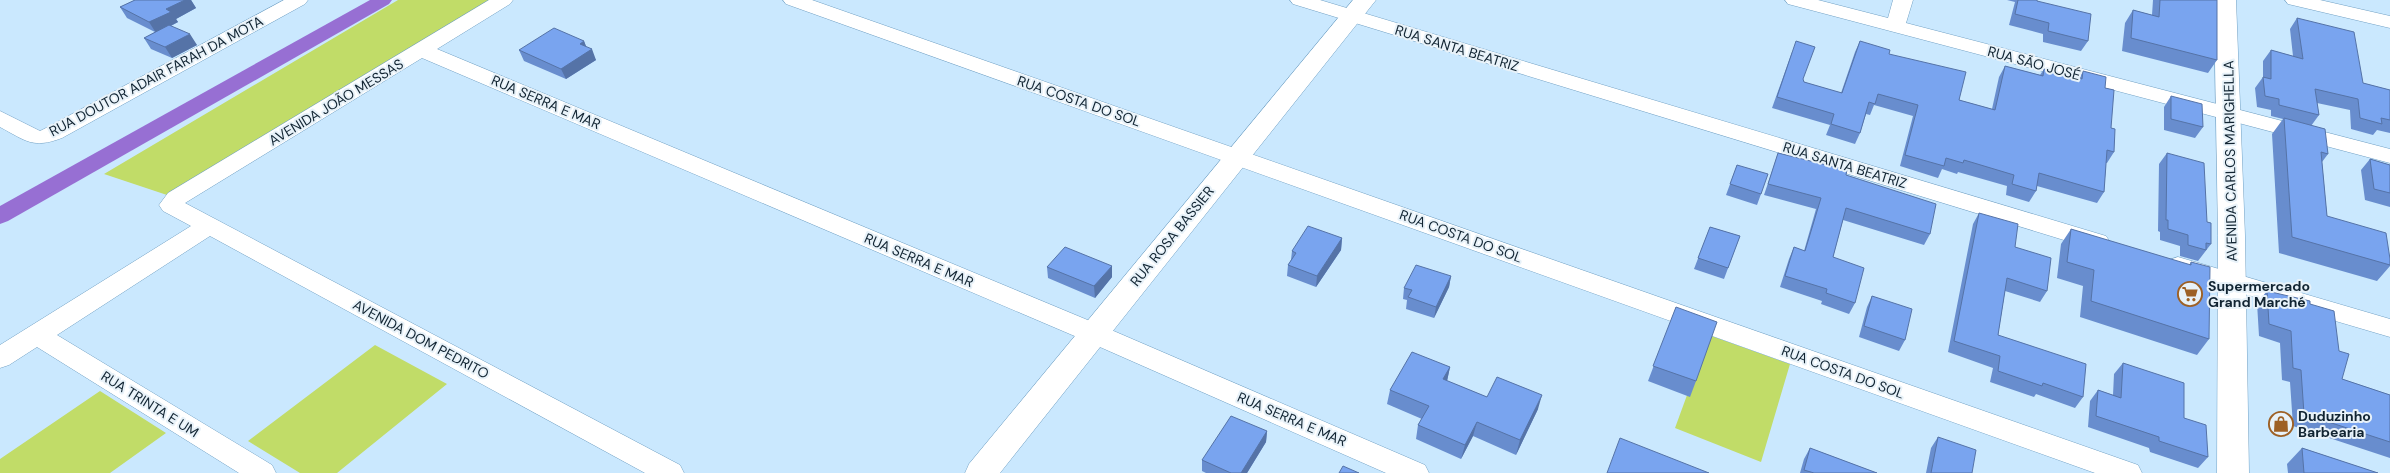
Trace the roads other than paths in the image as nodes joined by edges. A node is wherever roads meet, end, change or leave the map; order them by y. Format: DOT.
graph roads {
  1 [pos="298,0"];
  2 [pos="502,0"];
  3 [pos="793,0"];
  4 [pos="1300,0"];
  5 [pos="1795,0"];
  6 [pos="1903,0"];
  7 [pos="2225,0"];
  8 [pos="2295,0"];
  9 [pos="1359,8"];
  10 [pos="2390,22"];
  11 [pos="1895,26"];
  12 [pos="422,50"];
  13 [pos="2230,115"];
  14 [pos="0,118"];
  15 [pos="1237,156"];
  16 [pos="2390,156"];
  17 [pos="172,205"];
  18 [pos="210,225"];
  19 [pos="2121,249"];
  20 [pos="2159,260"];
  21 [pos="2233,283"];
  22 [pos="2390,328"];
  23 [pos="1093,333"];
  24 [pos="37,335"];
  25 [pos="0,358"];
  26 [pos="262,473"];
  27 [pos="670,473"];
  28 [pos="980,473"];
  29 [pos="1415,473"];
  30 [pos="2128,473"];
  31 [pos="2233,473"];
  1 -- 14 [label="street, RUA DOUTOR ADAIR FARAH DA MOTA"];
  2 -- 12 [label="street, AVENIDA JOÃO MESSAS"];
  3 -- 15 [label="street, RUA COSTA DO SOL"];
  4 -- 9 [label="street, RUA SANTA BEATRIZ"];
  5 -- 11 [label="street, RUA SÃO JOSÉ"];
  6 -- 11 [label="street"];
  7 -- 13 [label="main road, AVENIDA CARLOS MARIGHELLA"];
  8 -- 10 [label="street"];
  9 -- 15 [label="main road, RUA ROSA BASSIER"];
  9 -- 19 [label="street, RUA SANTA BEATRIZ"];
  11 -- 13 [label="street, RUA SÃO JOSÉ"];
  12 -- 17 [label="street, AVENIDA JOÃO MESSAS"];
  12 -- 23 [label="street, RUA SERRA E MAR"];
  13 -- 16 [label="street, RUA SÃO JOSÉ"];
  13 -- 21 [label="main road, AVENIDA CARLOS MARIGHELLA"];
  15 -- 23 [label="main road, RUA ROSA BASSIER"];
  15 -- 30 [label="street, RUA COSTA DO SOL"];
  17 -- 18 [label="street, AVENIDA DOM PEDRITO"];
  18 -- 24 [label="street"];
  18 -- 27 [label="street, AVENIDA DOM PEDRITO"];
  20 -- 21 [label="street"];
  21 -- 22 [label="street"];
  21 -- 31 [label="main road, AVENIDA CARLOS MARIGHELLA"];
  23 -- 28 [label="main road, RUA ROSA BASSIER"];
  23 -- 29 [label="street, RUA SERRA E MAR"];
  24 -- 25 [label="street"];
  24 -- 26 [label="street, RUA TRINTA E UM"];
}
